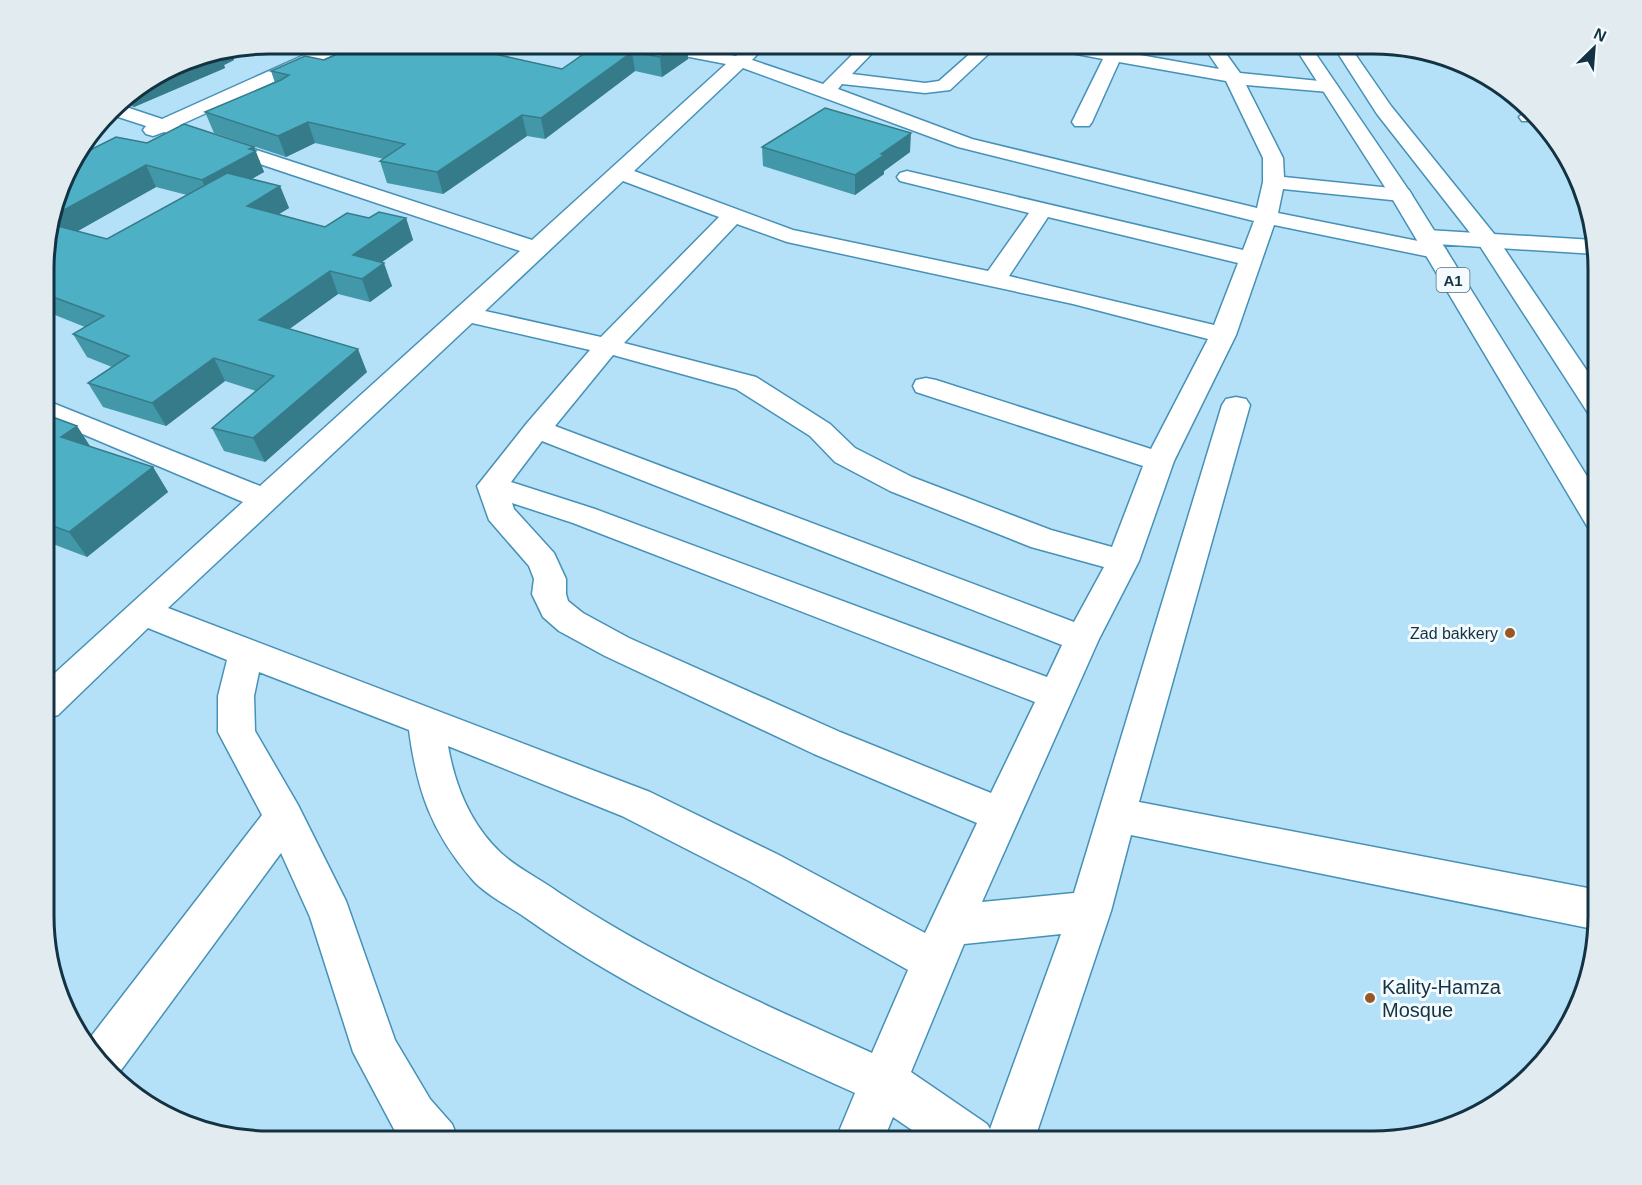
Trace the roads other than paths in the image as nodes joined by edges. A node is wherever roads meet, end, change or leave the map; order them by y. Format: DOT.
graph roads {
  1 [pos="320,54"];
  2 [pos="749,54"];
  3 [pos="752,54"];
  4 [pos="862,54"];
  5 [pos="979,54"];
  6 [pos="1107,54"];
  7 [pos="1218,54"];
  8 [pos="1308,54"];
  9 [pos="1347,54"];
  10 [pos="1113,55"];
  11 [pos="1233,76"];
  12 [pos="832,85"];
  13 [pos="1329,87"];
  14 [pos="122,112"];
  15 [pos="1082,122"];
  16 [pos="162,126"];
  17 [pos="141,136"];
  18 [pos="621,172"];
  19 [pos="907,177"];
  20 [pos="1274,182"];
  21 [pos="1401,195"];
  22 [pos="1041,211"];
  23 [pos="733,216"];
  24 [pos="1266,217"];
  25 [pos="1487,240"];
  26 [pos="1431,244"];
  27 [pos="1587,246"];
  28 [pos="536,249"];
  29 [pos="1252,259"];
  30 [pos="994,280"];
  31 [pos="467,314"];
  32 [pos="1223,334"];
  33 [pos="607,346"];
  34 [pos="926,386"];
  35 [pos="1588,392"];
  36 [pos="1236,405"];
  37 [pos="54,412"];
  38 [pos="537,429"];
  39 [pos="1159,461"];
  40 [pos="492,486"];
  41 [pos="266,500"];
  42 [pos="1588,503"];
  43 [pos="1123,561"];
  44 [pos="143,612"];
  45 [pos="1082,639"];
  46 [pos="246,653"];
  47 [pos="54,696"];
  48 [pos="1056,696"];
  49 [pos="426,722"];
  50 [pos="1002,815"];
  51 [pos="1116,815"];
  52 [pos="284,817"];
  53 [pos="1588,907"];
  54 [pos="1090,911"];
  55 [pos="943,943"];
  56 [pos="105,1056"];
  57 [pos="884,1082"];
  58 [pos="426,1131"];
  59 [pos="863,1131"];
  60 [pos="955,1131"];
  61 [pos="1013,1131"];
  1 -- 16 [label="street"];
  2 -- 18 [label="street"];
  3 -- 12 [label="street"];
  4 -- 12 [label="street"];
  5 -- 12 [label="street"];
  6 -- 10 [label="street"];
  7 -- 11 [label="street"];
  8 -- 13 [label="street, A1"];
  9 -- 25 [label="street"];
  10 -- 11 [label="street"];
  10 -- 15 [label="street"];
  11 -- 13 [label="street"];
  11 -- 20 [label="street"];
  12 -- 24 [label="street"];
  13 -- 21 [label="street, A1"];
  14 -- 16 [label="street"];
  16 -- 17 [label="street"];
  16 -- 28 [label="street"];
  18 -- 23 [label="street"];
  18 -- 28 [label="street"];
  19 -- 22 [label="street"];
  20 -- 21 [label="street"];
  20 -- 24 [label="street"];
  21 -- 26 [label="street, A1"];
  22 -- 29 [label="street"];
  22 -- 30 [label="street"];
  23 -- 30 [label="street"];
  23 -- 33 [label="street"];
  24 -- 26 [label="street"];
  24 -- 29 [label="street"];
  25 -- 26 [label="street"];
  25 -- 27 [label="street"];
  25 -- 35 [label="street"];
  26 -- 42 [label="street, A1"];
  28 -- 31 [label="street"];
  29 -- 32 [label="street"];
  30 -- 32 [label="street"];
  31 -- 33 [label="street"];
  31 -- 41 [label="street"];
  32 -- 39 [label="street"];
  33 -- 38 [label="street"];
  33 -- 43 [label="street"];
  34 -- 39 [label="street"];
  36 -- 51 [label="street"];
  37 -- 41 [label="street"];
  38 -- 40 [label="street"];
  38 -- 45 [label="street"];
  39 -- 43 [label="street"];
  40 -- 48 [label="street"];
  40 -- 50 [label="street"];
  41 -- 44 [label="street"];
  43 -- 45 [label="street"];
  44 -- 46 [label="street"];
  44 -- 47 [label="street"];
  45 -- 48 [label="street"];
  46 -- 49 [label="street"];
  46 -- 52 [label="street"];
  48 -- 50 [label="street"];
  49 -- 55 [label="street"];
  49 -- 57 [label="street"];
  50 -- 55 [label="street"];
  51 -- 53 [label="street"];
  51 -- 54 [label="street"];
  52 -- 56 [label="street"];
  52 -- 58 [label="street"];
  54 -- 55 [label="street"];
  54 -- 61 [label="street"];
  55 -- 57 [label="street"];
  57 -- 59 [label="street"];
  57 -- 60 [label="street"];
}
